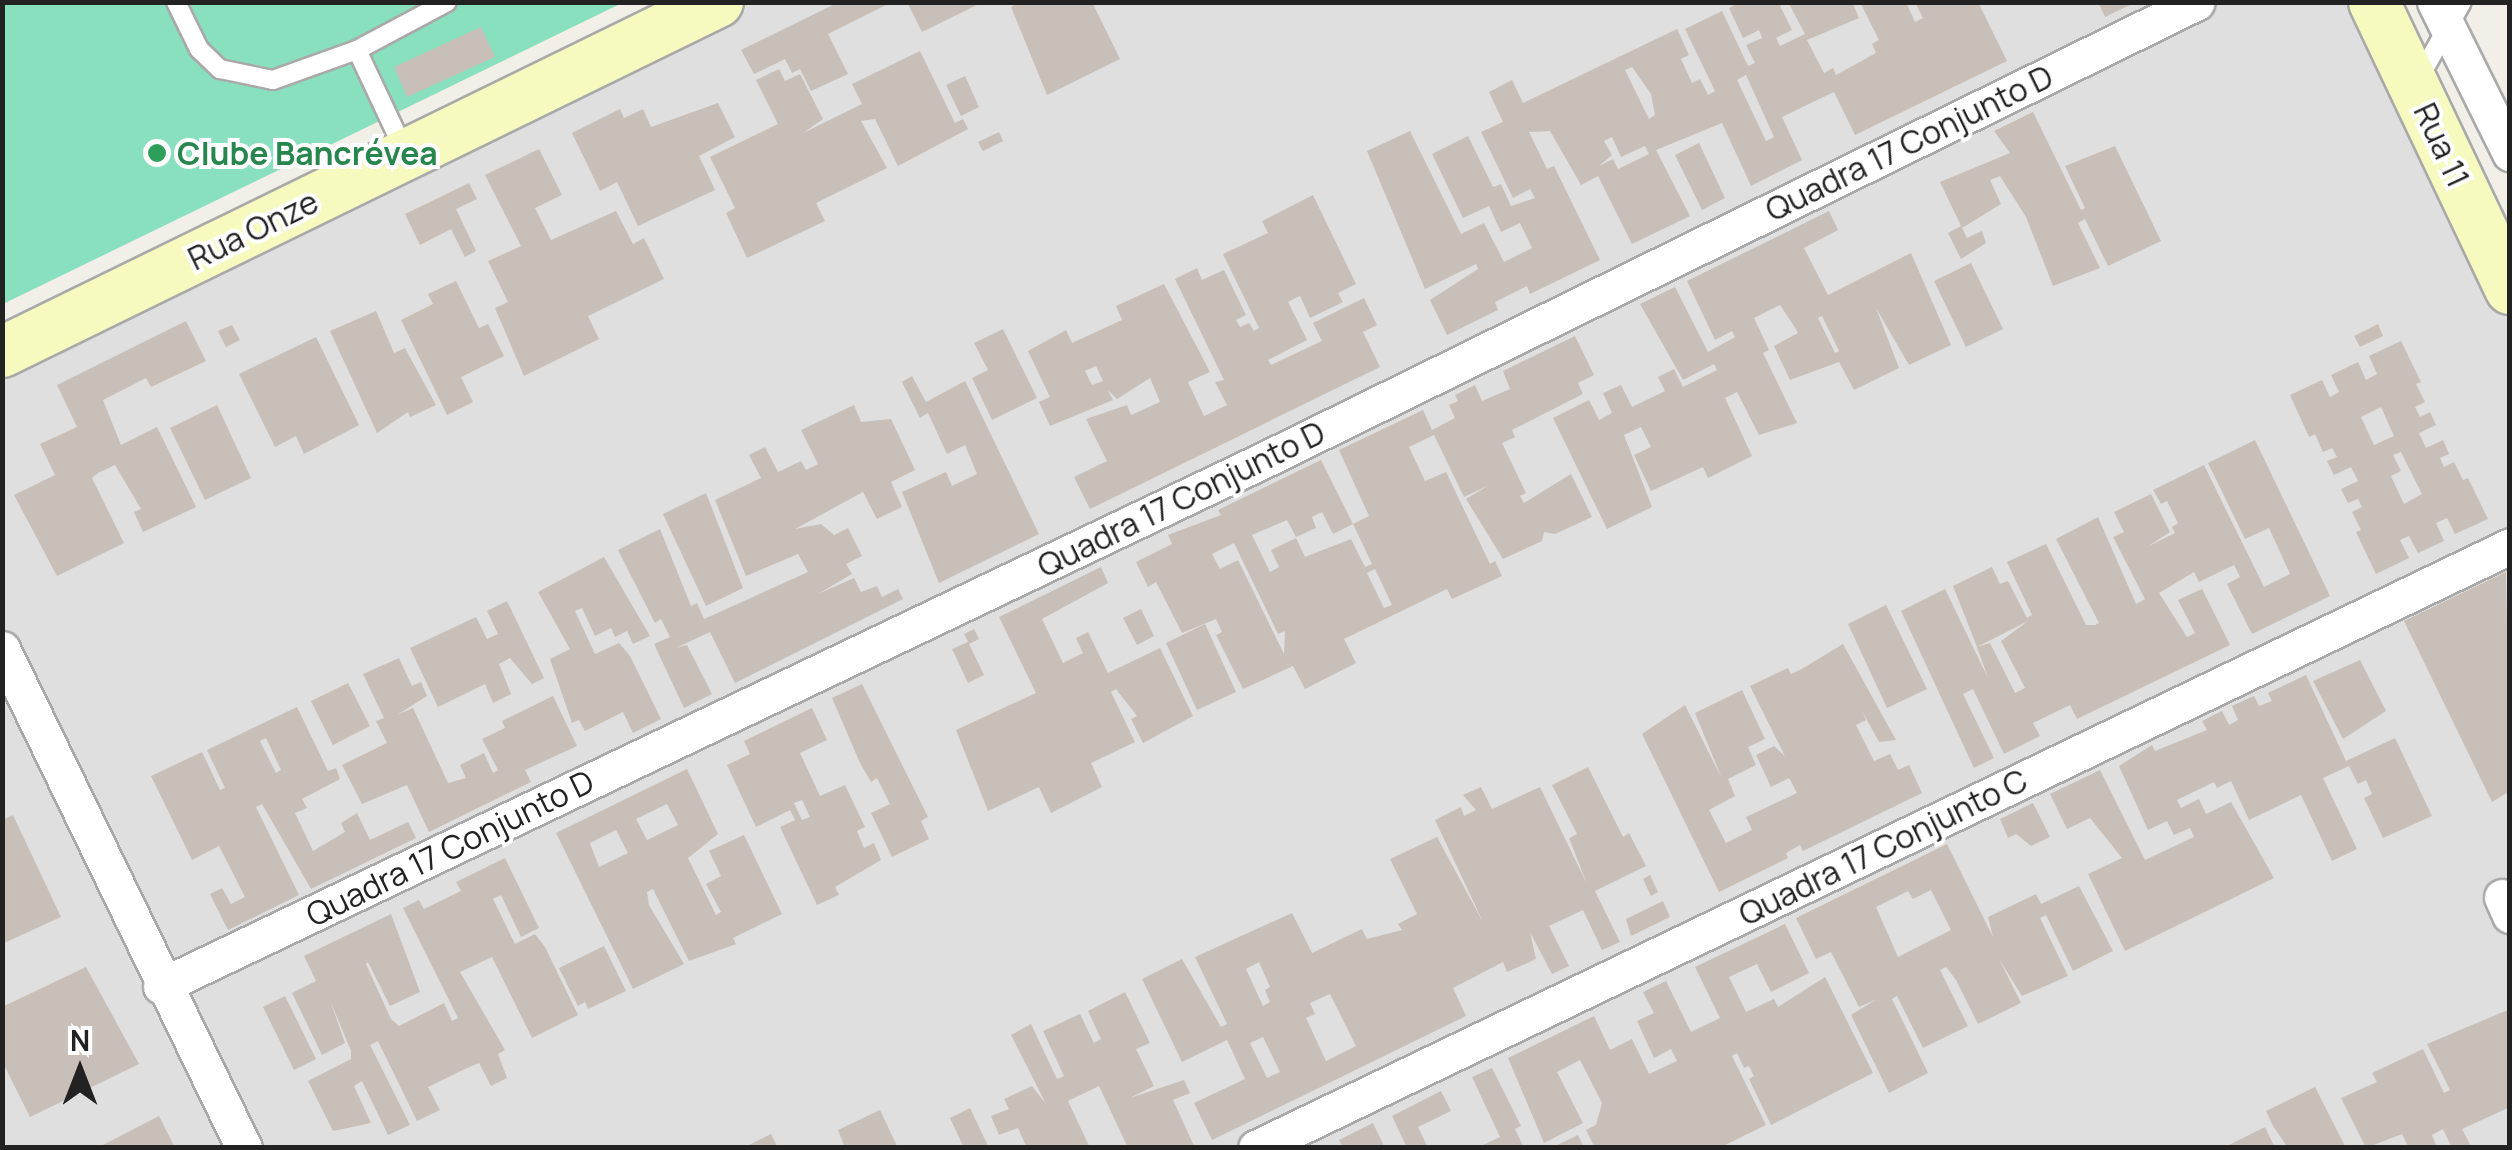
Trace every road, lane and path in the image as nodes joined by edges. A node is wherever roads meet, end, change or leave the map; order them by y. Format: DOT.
graph roads {
  1 [pos="176,2"];
  2 [pos="447,2"];
  3 [pos="718,2"];
  4 [pos="2197,2"];
  5 [pos="2374,2"];
  6 [pos="2448,11"];
  7 [pos="357,50"];
  8 [pos="2414,87"];
  9 [pos="2510,152"];
  10 [pos="406,155"];
  11 [pos="2510,288"];
  12 [pos="2,352"];
  13 [pos="2510,546"];
  14 [pos="2,649"];
  15 [pos="161,986"];
  16 [pos="244,1148"];
  17 [pos="1256,1148"];
  1 -- 7 [label="lane"];
  2 -- 7 [label="lane"];
  3 -- 10 [label="street, Rua Onze"];
  4 -- 15 [label="street, Quadra 17 Conjunto D"];
  5 -- 8 [label="street, Rua 11"];
  6 -- 8 [label="lane"];
  6 -- 9 [label="street"];
  7 -- 10 [label="lane"];
  8 -- 11 [label="street, Rua 11"];
  10 -- 12 [label="street, Rua Onze"];
  13 -- 17 [label="street, Quadra 17 Conjunto C"];
  14 -- 15 [label="street"];
  15 -- 16 [label="street"];
}
